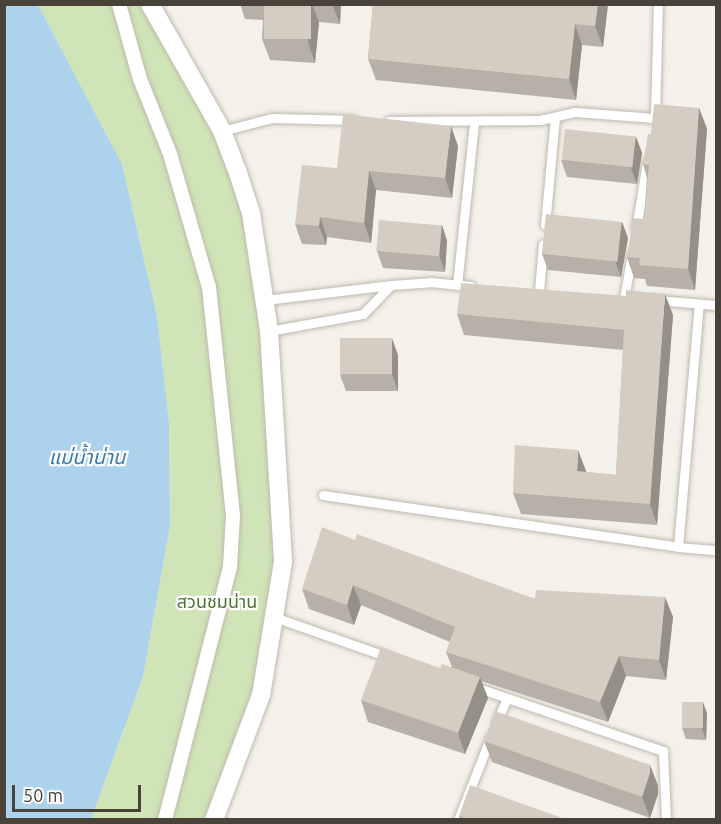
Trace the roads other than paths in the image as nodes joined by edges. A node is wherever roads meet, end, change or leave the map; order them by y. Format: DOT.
graph roads {
  1 [pos="119,4"];
  2 [pos="150,4"];
  3 [pos="658,4"];
  4 [pos="555,117"];
  5 [pos="655,118"];
  6 [pos="367,120"];
  7 [pos="379,120"];
  8 [pos="474,122"];
  9 [pos="653,129"];
  10 [pos="222,131"];
  11 [pos="649,152"];
  12 [pos="391,285"];
  13 [pos="457,285"];
  14 [pos="480,286"];
  15 [pos="528,290"];
  16 [pos="539,291"];
  17 [pos="550,292"];
  18 [pos="613,297"];
  19 [pos="624,298"];
  20 [pos="635,299"];
  21 [pos="645,299"];
  22 [pos="265,300"];
  23 [pos="699,304"];
  24 [pos="717,305"];
  25 [pos="270,331"];
  26 [pos="323,495"];
  27 [pos="678,548"];
  28 [pos="717,550"];
  29 [pos="274,617"];
  30 [pos="397,660"];
  31 [pos="463,683"];
  32 [pos="507,698"];
  33 [pos="165,819"];
  34 [pos="214,819"];
  35 [pos="459,819"];
  36 [pos="666,819"];
  1 -- 33 [label="street"];
  2 -- 10 [label="street"];
  3 -- 5 [label="lane"];
  4 -- 5 [label="lane"];
  4 -- 8 [label="lane"];
  4 -- 16 [label="lane"];
  5 -- 9 [label="lane"];
  6 -- 10 [label="lane"];
  7 -- 8 [label="lane"];
  8 -- 13 [label="lane"];
  10 -- 22 [label="street"];
  11 -- 19 [label="lane"];
  12 -- 13 [label="lane"];
  12 -- 22 [label="lane"];
  12 -- 25 [label="lane"];
  13 -- 14 [label="lane"];
  15 -- 16 [label="lane"];
  16 -- 17 [label="lane"];
  18 -- 19 [label="lane"];
  19 -- 20 [label="lane"];
  21 -- 23 [label="lane"];
  22 -- 25 [label="street"];
  23 -- 24 [label="lane"];
  23 -- 27 [label="lane"];
  25 -- 29 [label="street"];
  26 -- 27 [label="lane"];
  27 -- 28 [label="lane"];
  29 -- 30 [label="lane"];
  29 -- 34 [label="street"];
  31 -- 32 [label="lane"];
  32 -- 35 [label="lane"];
  32 -- 36 [label="lane"];
}
